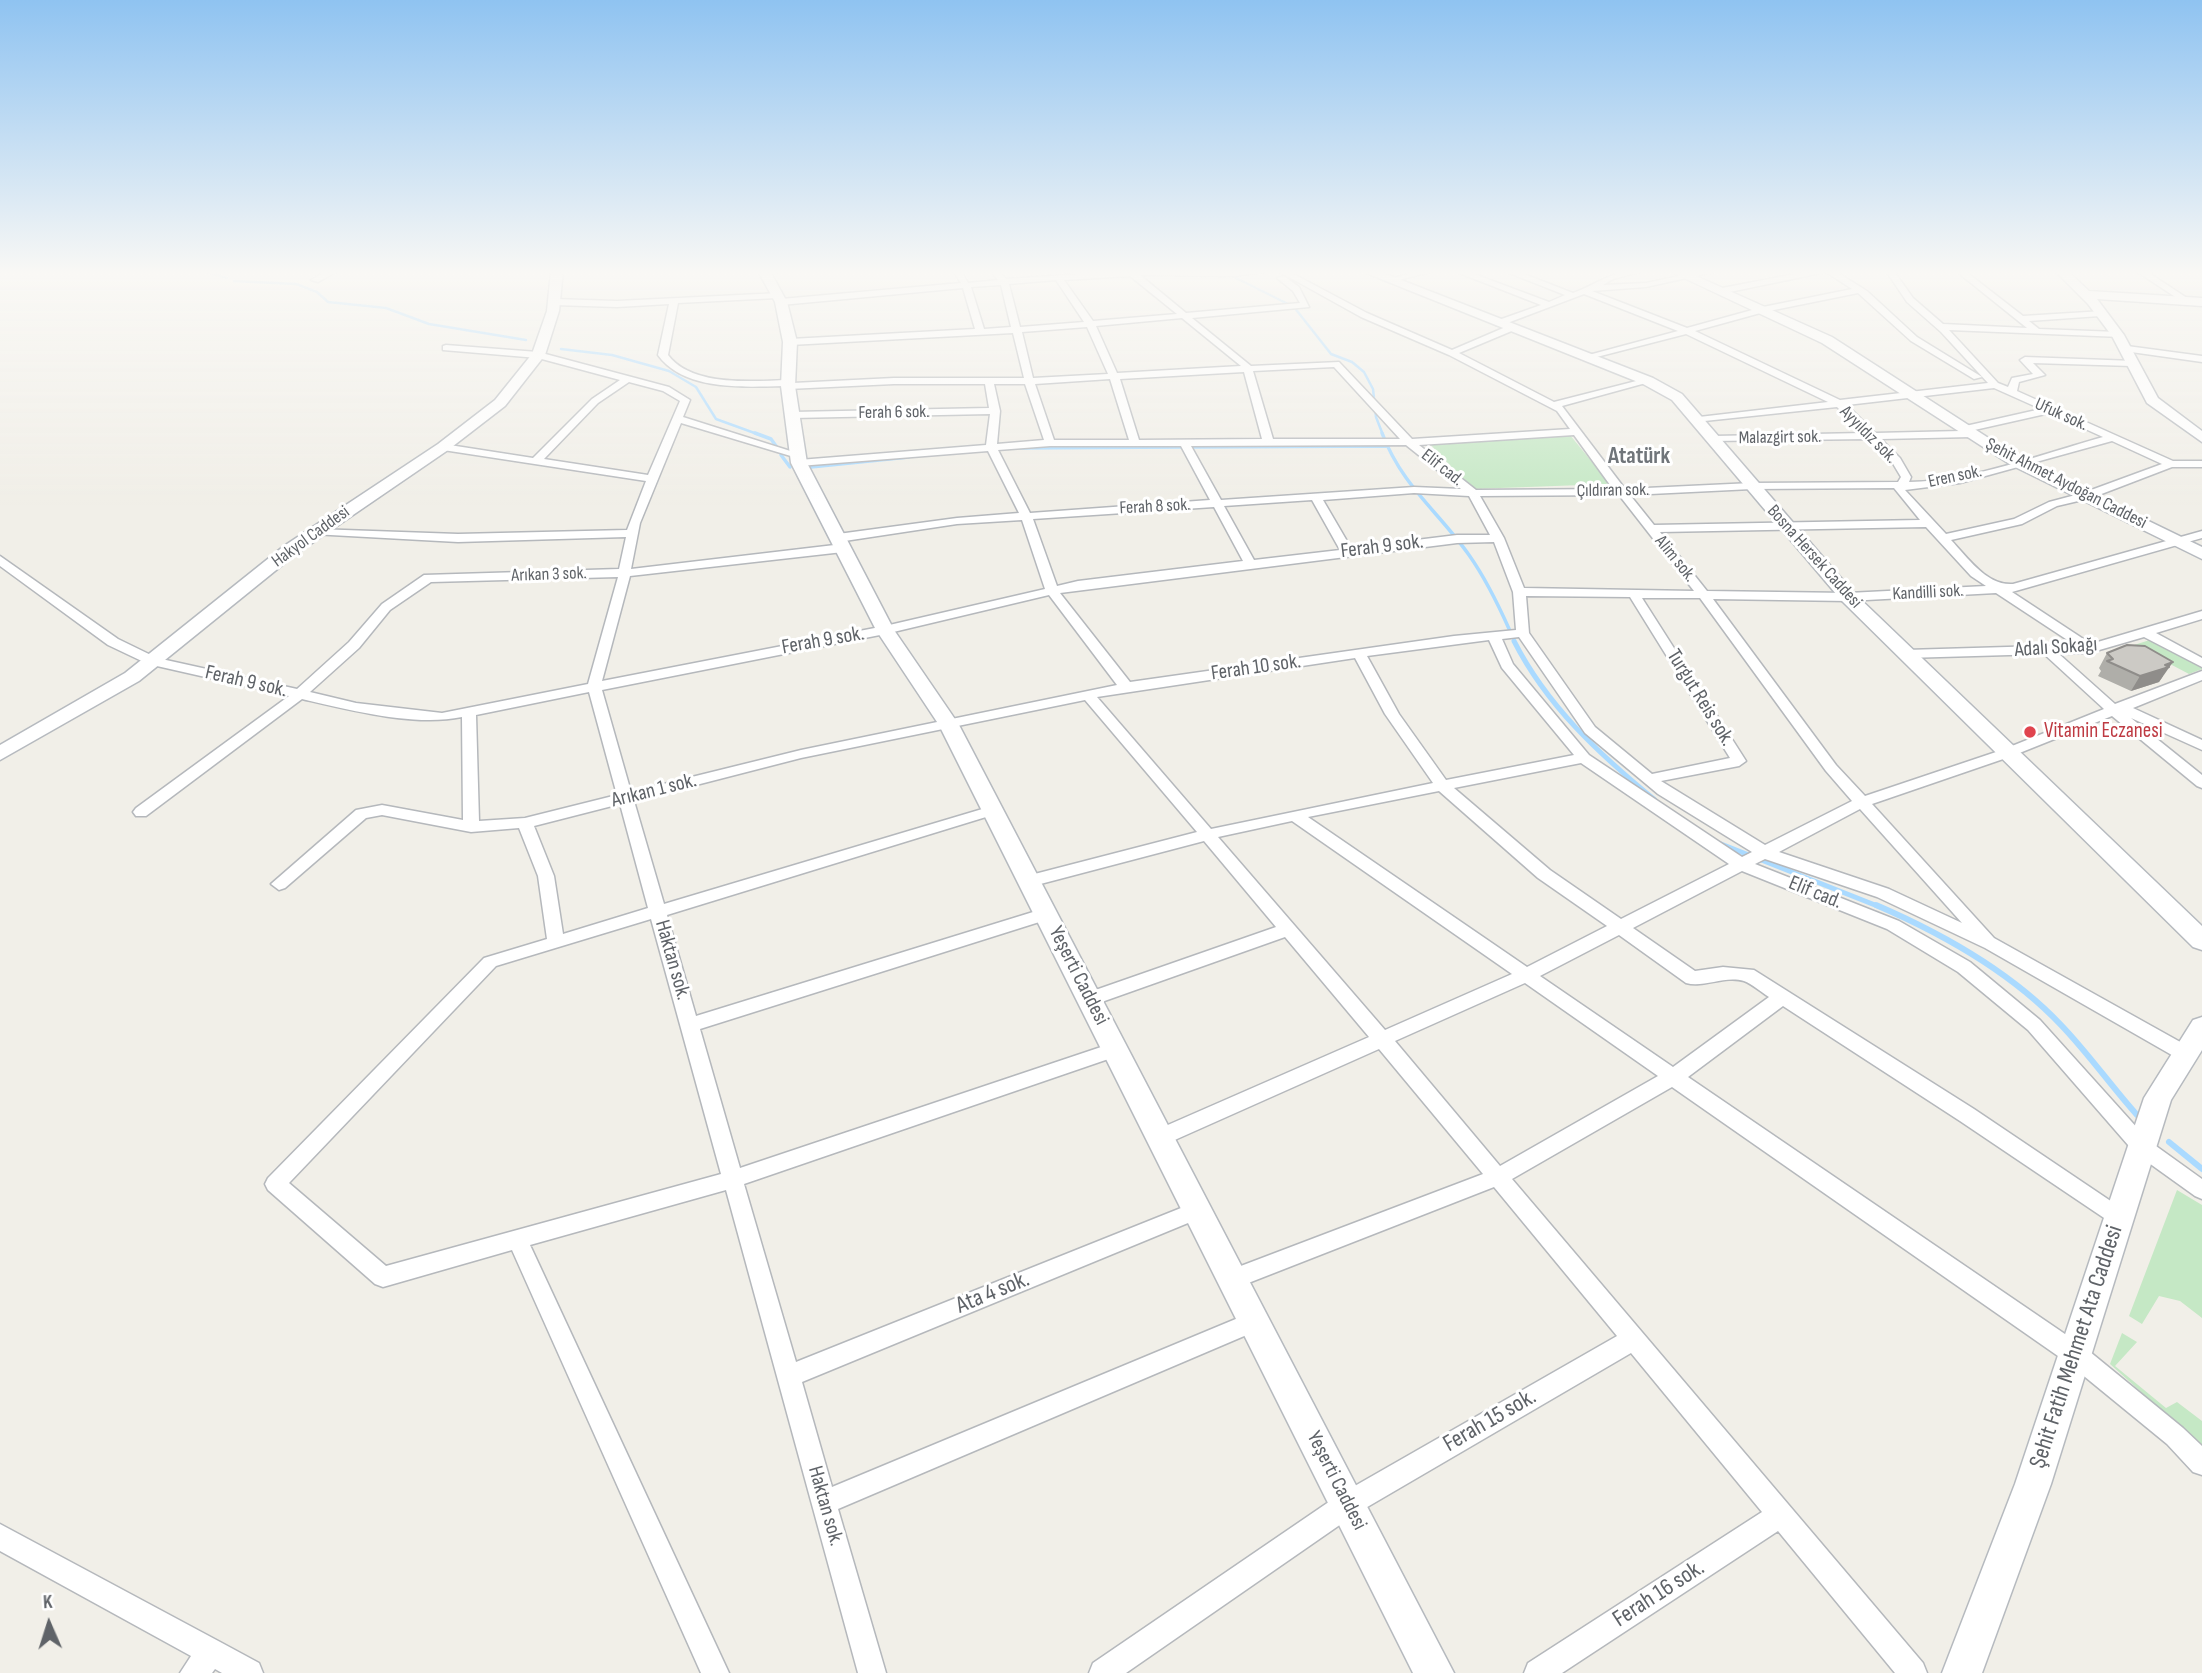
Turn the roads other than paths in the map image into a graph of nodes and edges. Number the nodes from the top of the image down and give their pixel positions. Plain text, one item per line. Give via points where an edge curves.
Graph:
1 (460, 349) edge
2 (540, 349) edge
3 (664, 349) edge
4 (790, 349) edge
5 (1021, 349) edge
6 (1102, 349) edge
7 (1225, 349) edge
8 (1443, 349) edge
9 (1459, 349) edge
10 (1566, 349) edge
11 (1620, 349) edge
12 (1724, 349) edge
13 (1841, 349) edge
14 (1931, 349) edge
15 (1962, 349) edge
16 (2127, 349) joint
17 (1452, 353) junction
18 (538, 355) junction
19 (1588, 358) junction
20 (2202, 359) edge
21 (2132, 363) junction
22 (1247, 367) junction
23 (1114, 376) junction
24 (629, 378) junction
25 (989, 381) junction
26 (1029, 381) junction
27 (1648, 382) junction
28 (1993, 382) junction
29 (788, 384) junction
30 (2011, 392) junction
31 (1916, 396) junction
32 (1840, 404) junction
33 (1552, 405) junction
34 (2052, 410) junction
35 (995, 411) junction
36 (792, 415) junction
37 (678, 419) junction
38 (1699, 420) junction
39 (1576, 432) junction
40 (1969, 432) junction
41 (1872, 436) junction
42 (2112, 438) junction
43 (2202, 438) edge
44 (1714, 439) junction
45 (1409, 442) junction
46 (1050, 443) junction
47 (1135, 443) junction
48 (1185, 444) junction
49 (1269, 444) junction
50 (443, 447) junction
51 (991, 447) junction
52 (798, 459) junction
53 (536, 461) junction
54 (2016, 462) junction
55 (2171, 464) junction
56 (2202, 464) edge
57 (653, 479) junction
58 (1902, 484) junction
59 (1752, 486) junction
60 (1622, 492) junction
61 (1474, 493) junction
62 (2087, 496) junction
63 (1316, 497) junction
64 (1220, 504) junction
65 (1026, 515) junction
66 (1930, 523) junction
67 (1786, 525) junction
68 (1651, 529) junction
69 (316, 531) junction
70 (632, 533) junction
71 (2202, 534) edge
72 (1498, 538) junction
73 (1945, 538) junction
74 (2178, 542) junction
75 (841, 543) junction
76 (1347, 551) junction
77 (2202, 554) edge
78 (0, 560) edge
79 (1250, 562) junction
80 (624, 573) junction
81 (1997, 589) junction
82 (1052, 591) junction
83 (1519, 592) junction
84 (1633, 593) junction
85 (1703, 594) junction
86 (1848, 597) junction
87 (2202, 615) edge
88 (885, 630) junction
89 (2147, 633) junction
90 (1523, 634) junction
91 (1494, 636) junction
92 (2089, 649) junction
93 (2048, 651) junction
94 (1359, 653) junction
95 (1906, 654) junction
96 (153, 661) junction
97 (2202, 663) edge
98 (2202, 675) edge
99 (594, 686) junction
100 (1126, 687) junction
101 (300, 694) junction
102 (1088, 695) junction
103 (2117, 709) junction
104 (469, 711) junction
105 (950, 724) junction
106 (2202, 746) edge
107 (2007, 753) junction
108 (0, 754) edge
109 (1584, 758) junction
110 (2199, 777) edge
111 (1649, 779) junction
112 (1443, 786) junction
113 (626, 799) junction
114 (1862, 802) junction
115 (993, 810) junction
116 (141, 812) dead end
117 (1294, 815) junction
118 (525, 823) junction
119 (471, 827) junction
120 (1207, 834) junction
121 (1766, 853) junction
122 (1742, 865) junction
123 (1029, 881) junction
124 (279, 884) dead end
125 (657, 910) junction
126 (1046, 914) junction
127 (1621, 927) junction
128 (1288, 929) junction
129 (556, 941) junction
130 (2202, 941) edge
131 (1991, 944) junction
132 (1525, 976) junction
133 (1782, 997) junction
134 (1090, 999) junction
135 (690, 1025) junction
136 (1382, 1039) junction
137 (2193, 1040) edge
138 (1116, 1049) junction
139 (1672, 1077) junction
140 (1161, 1138) junction
141 (2143, 1147) junction
142 (1498, 1177) junction
143 (733, 1179) junction
144 (2202, 1190) edge
145 (1198, 1210) junction
146 (2120, 1218) junction
147 (517, 1239) junction
148 (1233, 1279) junction
149 (1255, 1321) junction
150 (1633, 1339) junction
151 (2076, 1355) junction
152 (788, 1376) junction
153 (2202, 1463) edge
154 (824, 1503) junction
155 (1348, 1504) junction
156 (1780, 1515) junction
157 (0, 1537) edge
158 (213, 1652) junction
159 (194, 1673) edge
160 (249, 1673) edge
161 (715, 1673) edge
162 (872, 1673) edge
163 (1103, 1673) edge
164 (1434, 1673) edge
165 (1538, 1673) edge
166 (1913, 1673) edge
167 (1962, 1673) edge

1 - 18 street
2 - 18 street, Hakyol Caddesi
3 - 29 street via 669,364 717,382
4 - 29 street, Yeşerti Caddesi
5 - 26 street
6 - 23 street
7 - 22 street
8 - 17 street, Alim sok.
9 - 17 street
10 - 19 street, Bosna Hersek Caddesi
11 - 19 street
12 - 32 street, Ayyıldız sok.
13 - 31 street, Şehit Ahmet Aydoğan Caddesi
14 - 28 street
15 - 28 street, Ufuk sok.
16 - 20 street
16 - 21 street
17 - 33 street, Alim sok.
18 - 24 street
18 - 50 street, Hakyol Caddesi via 500,403
19 - 27 street, Bosna Hersek Caddesi
21 - 30 street via 2025,360 2040,375 2015,380
21 - 43 street via 2152,400
22 - 23 street
22 - 45 street, Elif cad. via 1336,364
22 - 49 street
23 - 26 street
23 - 47 street
24 - 37 street via 666,388 685,400
24 - 53 street via 595,401
25 - 26 street
25 - 29 street
25 - 35 street
26 - 46 street
27 - 33 street
27 - 38 street, Bosna Hersek Caddesi via 1677,397
28 - 30 street, Ufuk sok.
28 - 31 street
29 - 36 street, Yeşerti Caddesi
30 - 34 street, Ufuk sok.
31 - 32 street
31 - 40 street, Şehit Ahmet Aydoğan Caddesi
32 - 38 street
32 - 41 street, Ayyıldız sok.
33 - 39 street, Alim sok. via 1561,409
34 - 40 street, Malazgirt sok.
34 - 42 street, Ufuk sok.
35 - 36 street, Ferah 6 sok.
35 - 51 street
36 - 52 street, Yeşerti Caddesi
37 - 52 street
37 - 57 street
38 - 44 street, Bosna Hersek Caddesi
39 - 45 street
39 - 60 street, Alim sok.
40 - 41 street, Malazgirt sok.
40 - 54 street, Şehit Ahmet Aydoğan Caddesi
41 - 44 street, Malazgirt sok.
41 - 58 street, Ayyıldız sok. via 1896,460 1906,477
42 - 54 street, Eren sok.
42 - 55 street, Ufuk sok.
44 - 59 street, Bosna Hersek Caddesi
45 - 49 street
45 - 61 street, Elif cad.
46 - 47 street
46 - 51 street
47 - 48 street
48 - 49 street
48 - 64 street
50 - 53 street
50 - 69 street, Hakyol Caddesi
51 - 52 street
51 - 65 street
52 - 75 street, Yeşerti Caddesi
53 - 57 street
54 - 58 street, Eren sok. via 1960,480
54 - 62 street, Şehit Ahmet Aydoğan Caddesi
55 - 56 street, Ufuk sok.
55 - 62 street
57 - 70 street
58 - 59 street, Eren sok.
58 - 66 street, Ayyıldız sok. via 1899,490
59 - 60 street, Çıldıran sok.
59 - 67 street, Bosna Hersek Caddesi
60 - 61 street, Çıldıran sok.
60 - 68 street, Alim sok.
61 - 63 street, Ferah 8 sok. via 1414,490
61 - 72 street, Elif cad.
62 - 73 street via 2053,503 2018,522
62 - 74 street, Şehit Ahmet Aydoğan Caddesi
63 - 64 street, Ferah 8 sok.
63 - 76 street
64 - 65 street, Ferah 8 sok.
64 - 79 street
65 - 75 street, Ferah 8 sok. via 957,521
65 - 82 street
66 - 67 street
66 - 73 street, Ayyıldız sok.
67 - 68 street
67 - 86 street, Bosna Hersek Caddesi
68 - 85 street, Alim sok.
69 - 70 street via 458,538
69 - 96 street, Hakyol Caddesi
70 - 80 street
71 - 74 street, Kandilli sok.
72 - 76 street, Ferah 9 sok.
72 - 83 street, Elif cad.
73 - 81 street, Ayyıldız sok. via 1975,573
74 - 77 street, Şehit Ahmet Aydoğan Caddesi
74 - 81 street, Kandilli sok.
75 - 80 street, Arıkan 3 sok.
75 - 88 street, Yeşerti Caddesi
76 - 79 street, Ferah 9 sok.
78 - 96 street, Ferah 9 sok. via 113,642
79 - 82 street, Ferah 9 sok.
80 - 99 street
80 - 101 street, Arıkan 3 sok. via 428,578 386,607 354,645
81 - 86 street, Kandilli sok.
81 - 92 street, Ayyıldız sok.
82 - 88 street, Ferah 9 sok.
82 - 100 street
83 - 84 street, Kandilli sok.
83 - 90 street
84 - 85 street, Kandilli sok.
84 - 111 street, Turgut Reis sok. via 1739,761
85 - 86 street, Kandilli sok.
85 - 114 street, Alim sok. via 1831,768
86 - 95 street, Bosna Hersek Caddesi
87 - 89 street, Adalı Sokağı
88 - 99 street, Ferah 9 sok.
88 - 105 street, Yeşerti Caddesi
89 - 92 street, Adalı Sokağı
89 - 97 street
90 - 91 street, Ferah 10 sok.
90 - 111 street, Elif cad. via 1590,730
91 - 94 street, Ferah 10 sok.
91 - 109 street, Elif cad. via 1507,665
92 - 93 street, Adalı Sokağı
93 - 95 street, Adalı Sokağı
93 - 103 street
94 - 100 street, Ferah 10 sok.
94 - 112 street via 1392,714
95 - 107 street, Bosna Hersek Caddesi
96 - 101 street, Ferah 9 sok.
96 - 108 street, Hakyol Caddesi
98 - 103 street
99 - 104 street, Ferah 9 sok.
99 - 113 street, Haktan sok.
100 - 102 street, Ferah 10 sok.
101 - 104 street, Ferah 9 sok. via 356,707 442,717
101 - 116 street, Arıkan 3 sok.
102 - 105 street, Ferah 10 sok.
102 - 120 street
103 - 106 street
103 - 107 street
103 - 110 street
104 - 119 street
105 - 113 street, Arıkan 1 sok. via 801,754
105 - 115 street, Yeşerti Caddesi
107 - 114 street
107 - 130 street, Bosna Hersek Caddesi
109 - 112 street
109 - 122 street, Elif cad.
111 - 121 street, Elif cad.
112 - 117 street
112 - 127 street via 1544,874
113 - 118 street, Arıkan 1 sok.
113 - 125 street, Haktan sok.
114 - 121 street
114 - 131 street, Alim sok.
115 - 123 street, Yeşerti Caddesi
115 - 125 street
117 - 120 street
117 - 132 street
118 - 119 street, Arıkan 1 sok.
118 - 129 street via 546,876
119 - 124 street, Arıkan 1 sok. via 370,811
120 - 123 street
120 - 128 street
121 - 122 street
121 - 131 street, Elif cad. via 1883,893
122 - 127 street
122 - 141 street, Elif cad. via 1893,925 1964,967 2034,1025
123 - 126 street, Yeşerti Caddesi
125 - 129 street
125 - 135 street, Haktan sok.
126 - 134 street, Yeşerti Caddesi
126 - 135 street
127 - 132 street
127 - 133 street via 1692,978 1748,975
128 - 134 street
128 - 136 street
129 - 147 street via 490,962 275,1184 383,1277
131 - 137 street, Elif cad.
132 - 136 street
132 - 139 street
133 - 139 street
133 - 146 street
134 - 138 street, Yeşerti Caddesi
135 - 143 street, Haktan sok.
136 - 140 street
136 - 142 street
137 - 141 street, Şehit Fatih Mehmet Ata Caddesi via 2158,1098
138 - 140 street, Yeşerti Caddesi
138 - 143 street
139 - 142 street
139 - 151 street
140 - 145 street, Yeşerti Caddesi
141 - 144 street, Elif cad.
141 - 146 street, Şehit Fatih Mehmet Ata Caddesi
142 - 148 street
142 - 150 street
143 - 147 street
143 - 152 street, Haktan sok.
145 - 148 street, Yeşerti Caddesi
145 - 152 street, Ata 4 sok.
146 - 151 street, Şehit Fatih Mehmet Ata Caddesi
147 - 161 street
148 - 149 street, Yeşerti Caddesi
149 - 154 street
149 - 155 street, Yeşerti Caddesi
150 - 155 street, Ferah 15 sok.
150 - 156 street
151 - 153 street
151 - 167 street, Şehit Fatih Mehmet Ata Caddesi
152 - 154 street, Haktan sok.
154 - 162 street, Haktan sok.
155 - 163 street, Ferah 15 sok.
155 - 164 street, Yeşerti Caddesi
156 - 165 street, Ferah 16 sok.
156 - 166 street
157 - 158 street
158 - 159 street
158 - 160 street

